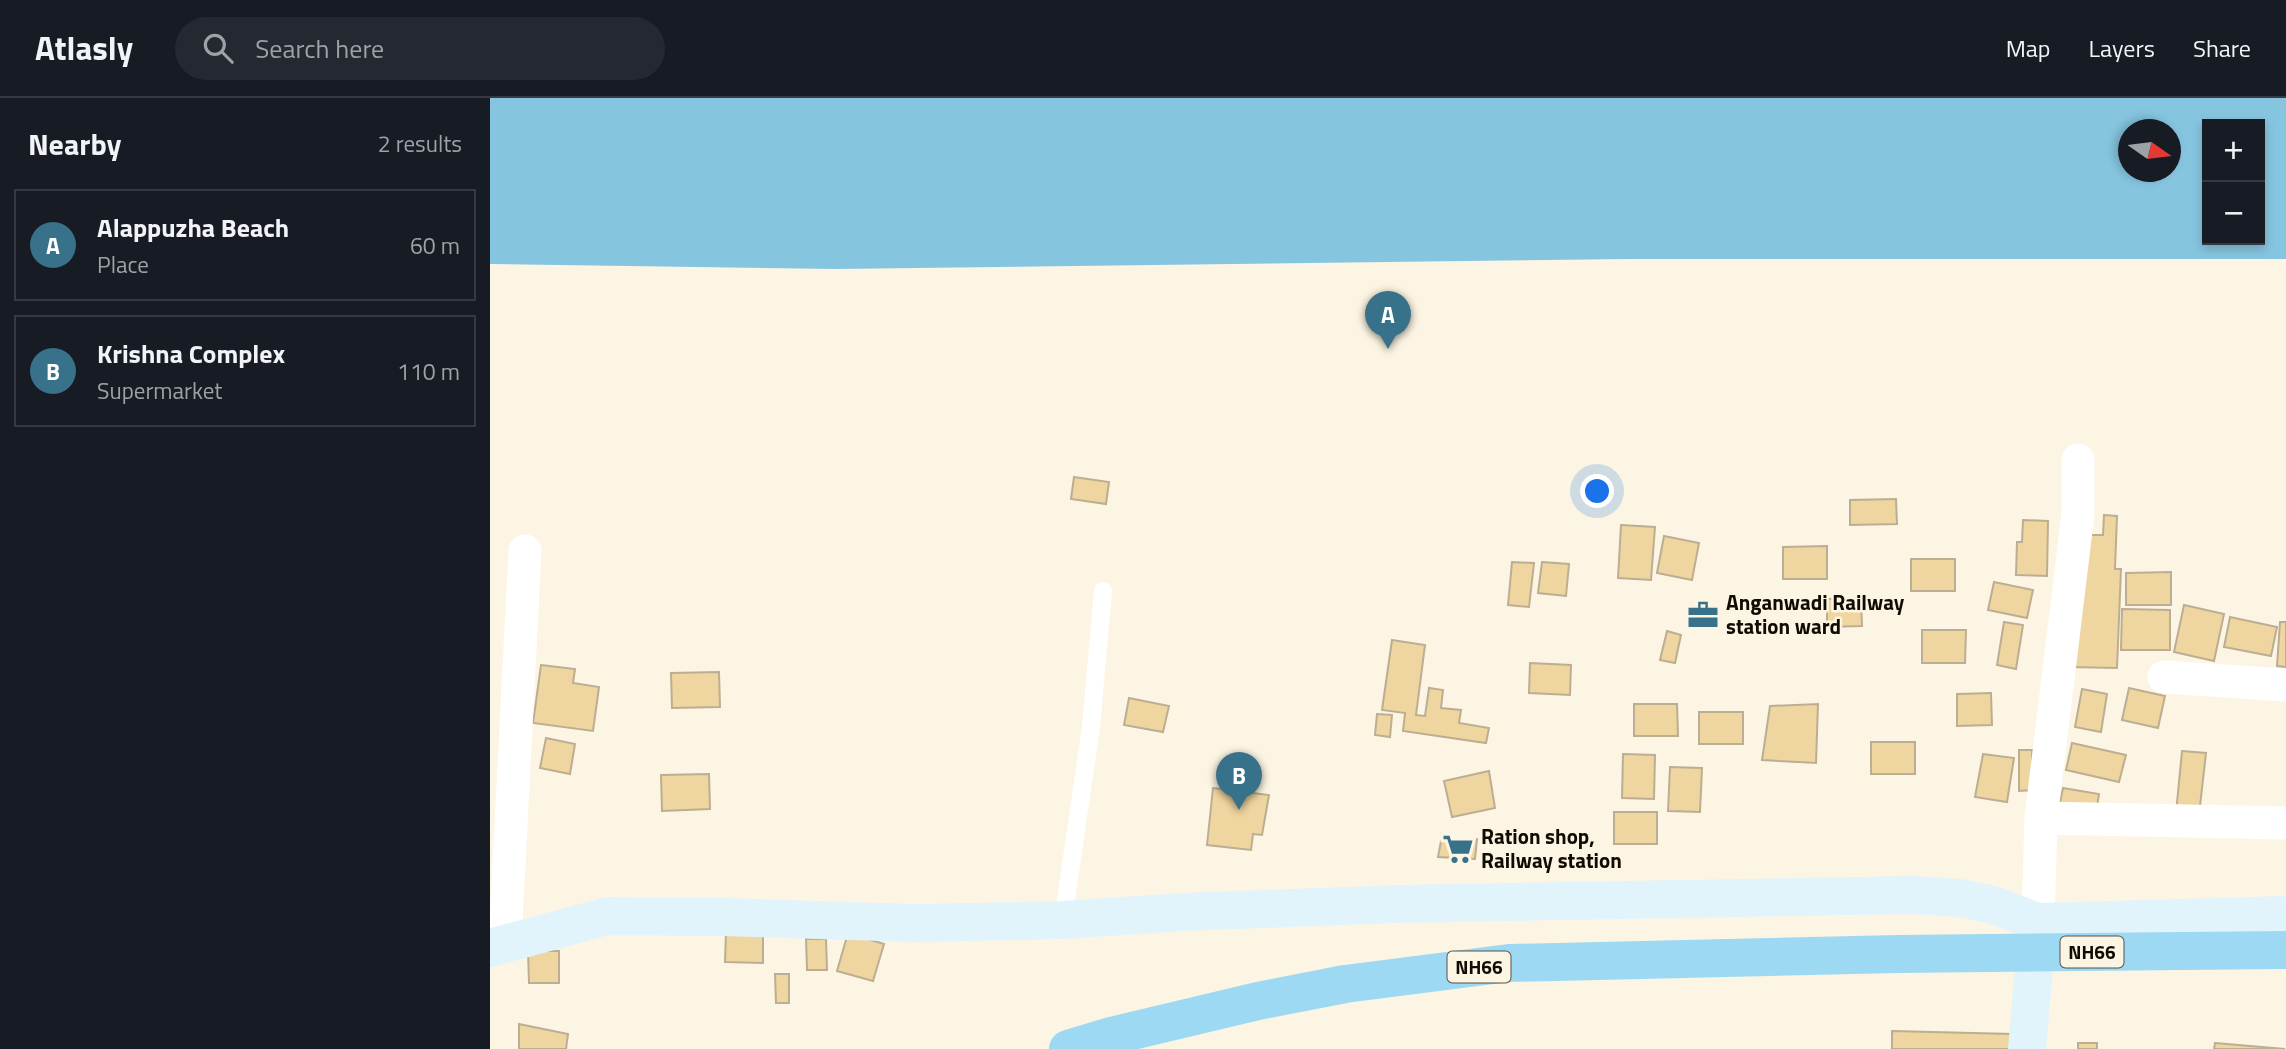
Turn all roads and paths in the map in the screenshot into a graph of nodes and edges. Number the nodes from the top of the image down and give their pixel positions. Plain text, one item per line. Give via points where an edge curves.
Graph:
1 (2078, 460) dead end
2 (525, 551) dead end
3 (1103, 591) dead end
4 (2164, 677) dead end
5 (2286, 685) edge
6 (2041, 818) junction
7 (2286, 823) edge
8 (2286, 915) edge
9 (1063, 920) junction
10 (2038, 922) junction
11 (497, 945) edge
12 (2286, 950) edge
13 (1068, 1049) edge
14 (2027, 1049) edge

1 - 6 street via 2078,514
2 - 11 street
3 - 9 lane via 1091,727
4 - 5 street
6 - 7 street
6 - 10 street
8 - 10 main road
9 - 10 main road via 1396,904 1913,895 1961,898
9 - 11 main road via 915,923 607,916
10 - 14 main road
12 - 13 highway, NH66 via 1509,963 1345,984

